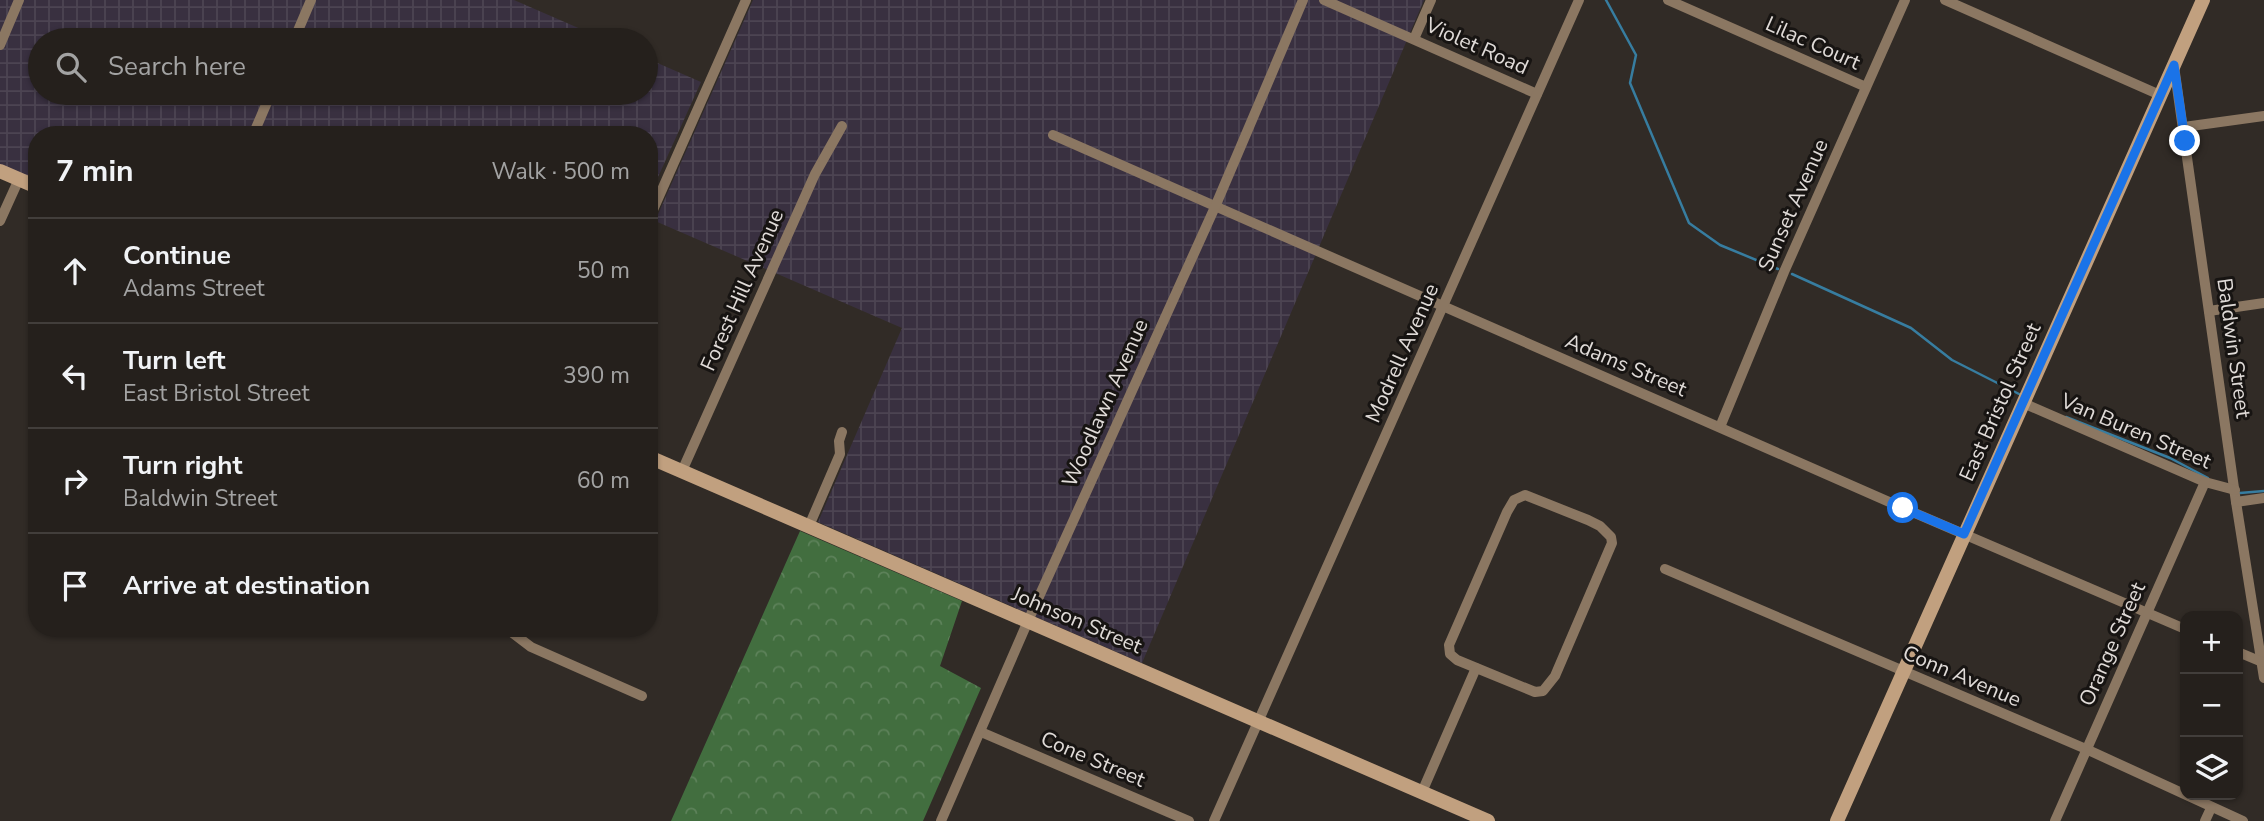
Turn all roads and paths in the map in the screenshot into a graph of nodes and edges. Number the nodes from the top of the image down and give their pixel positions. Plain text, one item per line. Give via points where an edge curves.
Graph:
1 (19, 0) edge
2 (311, 0) edge
3 (746, 0) edge
4 (1303, 0) edge
5 (1324, 0) edge
6 (1431, 0) edge
7 (1579, 0) edge
8 (1668, 0) edge
9 (1905, 0) edge
10 (1945, 0) edge
11 (2203, 0) edge
12 (299, 28) edge
13 (1414, 39) junction
14 (0, 45) edge
15 (2174, 65) junction
16 (1866, 87) junction
17 (1537, 94) junction
18 (2160, 95) junction
19 (266, 105) edge
20 (2264, 116) edge
21 (257, 126) edge
22 (842, 126) dead end
23 (2184, 127) junction
24 (1053, 135) dead end
25 (0, 171) edge
26 (19, 179) junction
27 (28, 183) edge
28 (658, 199) edge
29 (1215, 207) junction
30 (0, 221) edge
31 (2264, 303) edge
32 (1443, 307) junction
33 (2209, 311) junction
34 (2022, 403) junction
35 (1720, 427) junction
36 (842, 432) dead end
37 (658, 461) edge
38 (682, 471) junction
39 (2205, 482) junction
40 (2235, 490) junction
41 (2264, 498) edge
42 (2236, 502) junction
43 (809, 526) junction
44 (1964, 534) junction
45 (1665, 569) dead end
46 (2147, 612) junction
47 (1028, 621) junction
48 (2180, 627) edge
49 (518, 637) edge
50 (2243, 654) edge
51 (2262, 662) junction
52 (1476, 668) junction
53 (1903, 671) junction
54 (2264, 677) edge
55 (642, 696) dead end
56 (1259, 722) junction
57 (981, 732) junction
58 (2086, 749) junction
59 (1422, 792) junction
60 (2211, 808) junction
61 (1842, 819) edge
62 (941, 821) edge
63 (1189, 821) edge
64 (1214, 821) edge
65 (1488, 821) edge
66 (2055, 821) edge
67 (2205, 821) edge
68 (2243, 821) edge

1 - 14 street
2 - 12 street
3 - 28 street
4 - 29 street, Woodlawn Avenue
5 - 13 street, Violet Road
6 - 13 street
7 - 17 street, Modrell Avenue
8 - 16 street, Lilac Court
9 - 16 street, Sunset Avenue
10 - 18 street
11 - 15 street, East Bristol Street
13 - 17 street, Violet Road
15 - 18 street, East Bristol Street
15 - 23 street, Baldwin Street
16 - 35 street, Sunset Avenue
17 - 32 street, Modrell Avenue
18 - 34 street, East Bristol Street
19 - 21 street
20 - 23 street
22 - 38 street, Forest Hill Avenue via 815,174
23 - 33 street, Baldwin Street
24 - 29 street, Adams Street
25 - 26 street
26 - 27 street
26 - 30 street
29 - 32 street, Adams Street
29 - 47 street, Woodlawn Avenue
31 - 33 street
32 - 35 street, Adams Street
32 - 56 street, Modrell Avenue
33 - 40 street, Baldwin Street
34 - 39 street, Van Buren Street
34 - 44 street, East Bristol Street
35 - 44 street, Adams Street
36 - 43 street via 841,454
37 - 38 street, Johnson Street
38 - 43 street, Johnson Street
39 - 40 street, Van Buren Street
39 - 46 street, Orange Street
40 - 42 street, Baldwin Street
41 - 42 street
42 - 51 street, Baldwin Street
43 - 47 street, Johnson Street
44 - 46 street, Adams Street
44 - 53 street, East Bristol Street
45 - 53 street, Conn Avenue
46 - 48 street, Adams Street
46 - 58 street, Orange Street
47 - 56 street, Johnson Street
47 - 57 street, Woodlawn Avenue
49 - 55 street
50 - 51 street
51 - 54 street, Baldwin Street
52 - 52 street via 1457,660 1449,645 1514,500 1534,497 1600,526 1611,537 1610,550 1549,686 1535,692
52 - 59 street
53 - 58 street, Conn Avenue
53 - 61 street, East Bristol Street
56 - 59 street, Johnson Street
56 - 64 street, Modrell Avenue
57 - 62 street, Woodlawn Avenue
57 - 63 street, Cone Street
58 - 60 street, Conn Avenue
58 - 66 street, Orange Street
59 - 65 street, Johnson Street
60 - 67 street
60 - 68 street, Conn Avenue

